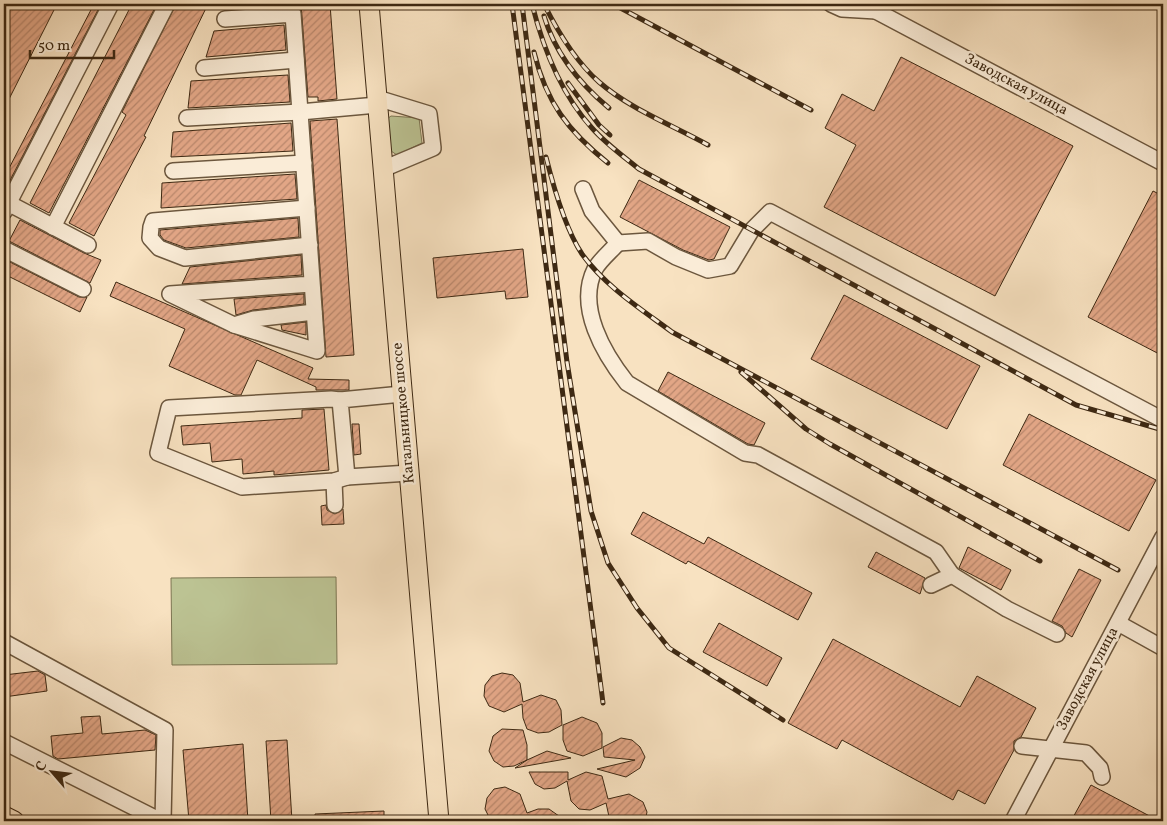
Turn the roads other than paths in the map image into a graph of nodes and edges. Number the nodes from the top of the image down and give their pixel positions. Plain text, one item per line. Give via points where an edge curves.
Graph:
1 (111, 4) edge
2 (167, 4) edge
3 (369, 4) edge
4 (831, 4) edge
5 (878, 7) edge
6 (225, 19) dead end
7 (296, 60) junction
8 (204, 68) dead end
9 (377, 102) junction
10 (300, 112) junction
11 (187, 118) dead end
12 (304, 163) junction
13 (1163, 163) edge
14 (383, 169) junction
15 (173, 171) dead end
16 (583, 189) dead end
17 (6, 208) edge
18 (307, 208) junction
19 (53, 228) junction
20 (618, 243) junction
21 (88, 245) dead end
22 (310, 245) junction
23 (4, 249) edge
24 (312, 284) junction
25 (82, 289) dead end
26 (314, 312) junction
27 (234, 325) junction
28 (402, 394) junction
29 (340, 400) junction
30 (1163, 420) edge
31 (409, 473) junction
32 (340, 479) junction
33 (335, 505) dead end
34 (1163, 538) edge
35 (952, 576) junction
36 (931, 585) dead end
37 (1118, 623) junction
38 (1057, 634) dead end
39 (4, 642) edge
40 (1163, 648) edge
41 (4, 742) edge
42 (1022, 746) dead end
43 (1051, 750) junction
44 (1102, 777) dead end
45 (4, 816) edge
46 (14, 821) edge
47 (162, 821) edge
48 (439, 821) edge
49 (1013, 821) edge

1 - 17 street
2 - 19 street
3 - 9 main road, Кагальницкое шоссе
4 - 5 street via 842,10
5 - 13 street, Заводская улица
6 - 7 street via 293,14
7 - 8 street
7 - 10 street
9 - 10 street
9 - 14 main road, Кагальницкое шоссе
9 - 14 street via 429,114 433,148
10 - 11 street
10 - 12 street
12 - 15 street
12 - 18 street
14 - 28 main road, Кагальницкое шоссе
16 - 20 street via 592,211
17 - 19 street
18 - 22 street
18 - 22 street via 153,221 150,238 159,248 185,258
19 - 21 street
20 - 30 street via 648,241 708,270 730,266 751,231 770,212
20 - 35 street via 596,269 590,299 593,324 616,370 627,383 745,453 758,455 936,552
22 - 24 street
23 - 25 street
24 - 26 street
24 - 27 street via 170,294
26 - 27 street via 254,319
26 - 27 street via 317,352
28 - 29 street
28 - 31 main road, Кагальницкое шоссе
29 - 32 street
29 - 32 street via 169,408 158,453 242,486
31 - 32 street
31 - 48 main road, Кагальницкое шоссе
32 - 33 street
34 - 37 street, Заводская улица
35 - 36 street
35 - 38 street
37 - 40 street
37 - 43 street, Заводская улица
39 - 47 street via 165,730
41 - 47 street
42 - 43 street
43 - 44 street via 1086,753 1100,768
43 - 49 street, Заводская улица
45 - 46 main road

